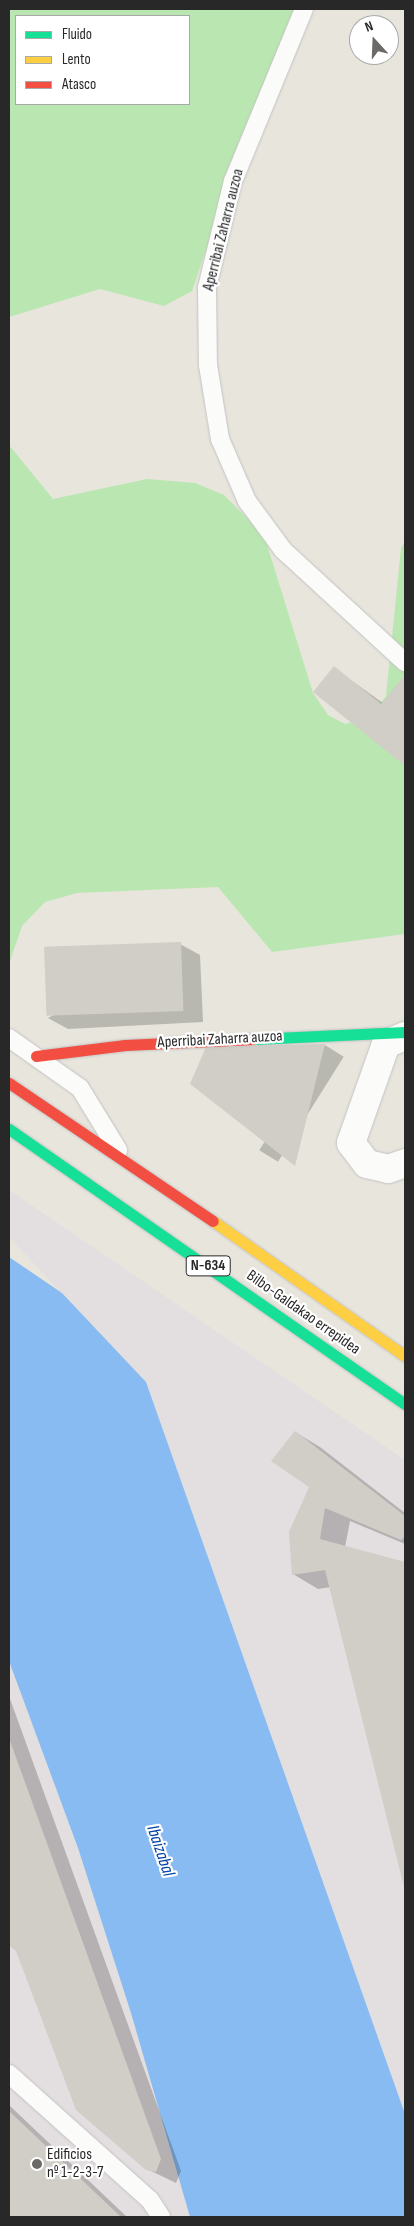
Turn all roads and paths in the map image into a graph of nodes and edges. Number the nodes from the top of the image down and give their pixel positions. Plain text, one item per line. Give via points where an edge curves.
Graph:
1 (304, 9) edge
2 (405, 662) edge
3 (405, 1034) edge
4 (9, 1038) edge
5 (36, 1056) junction
6 (9, 1083) edge
7 (9, 1130) edge
8 (124, 1159) junction
9 (405, 1163) edge
10 (405, 1356) edge
11 (405, 1404) edge
12 (9, 2074) edge
13 (161, 2217) edge

1 - 2 lane, Aperribai Zaharra auzoa via 233,182 207,288 208,366 220,439 247,501 283,550
3 - 5 main road, Aperribai Zaharra auzoa via 125,1045
3 - 9 street, Aperribai Zaharra auzoa via 386,1044 351,1143 367,1164 388,1169
4 - 5 lane
5 - 8 lane via 80,1088
6 - 8 main road, Bilbo-Galdakao errepidea / N-634
7 - 11 main road, Bilbo-Galdakao errepidea / N-634
8 - 10 main road, Bilbo-Galdakao errepidea / N-634
12 - 13 lane via 150,2200

